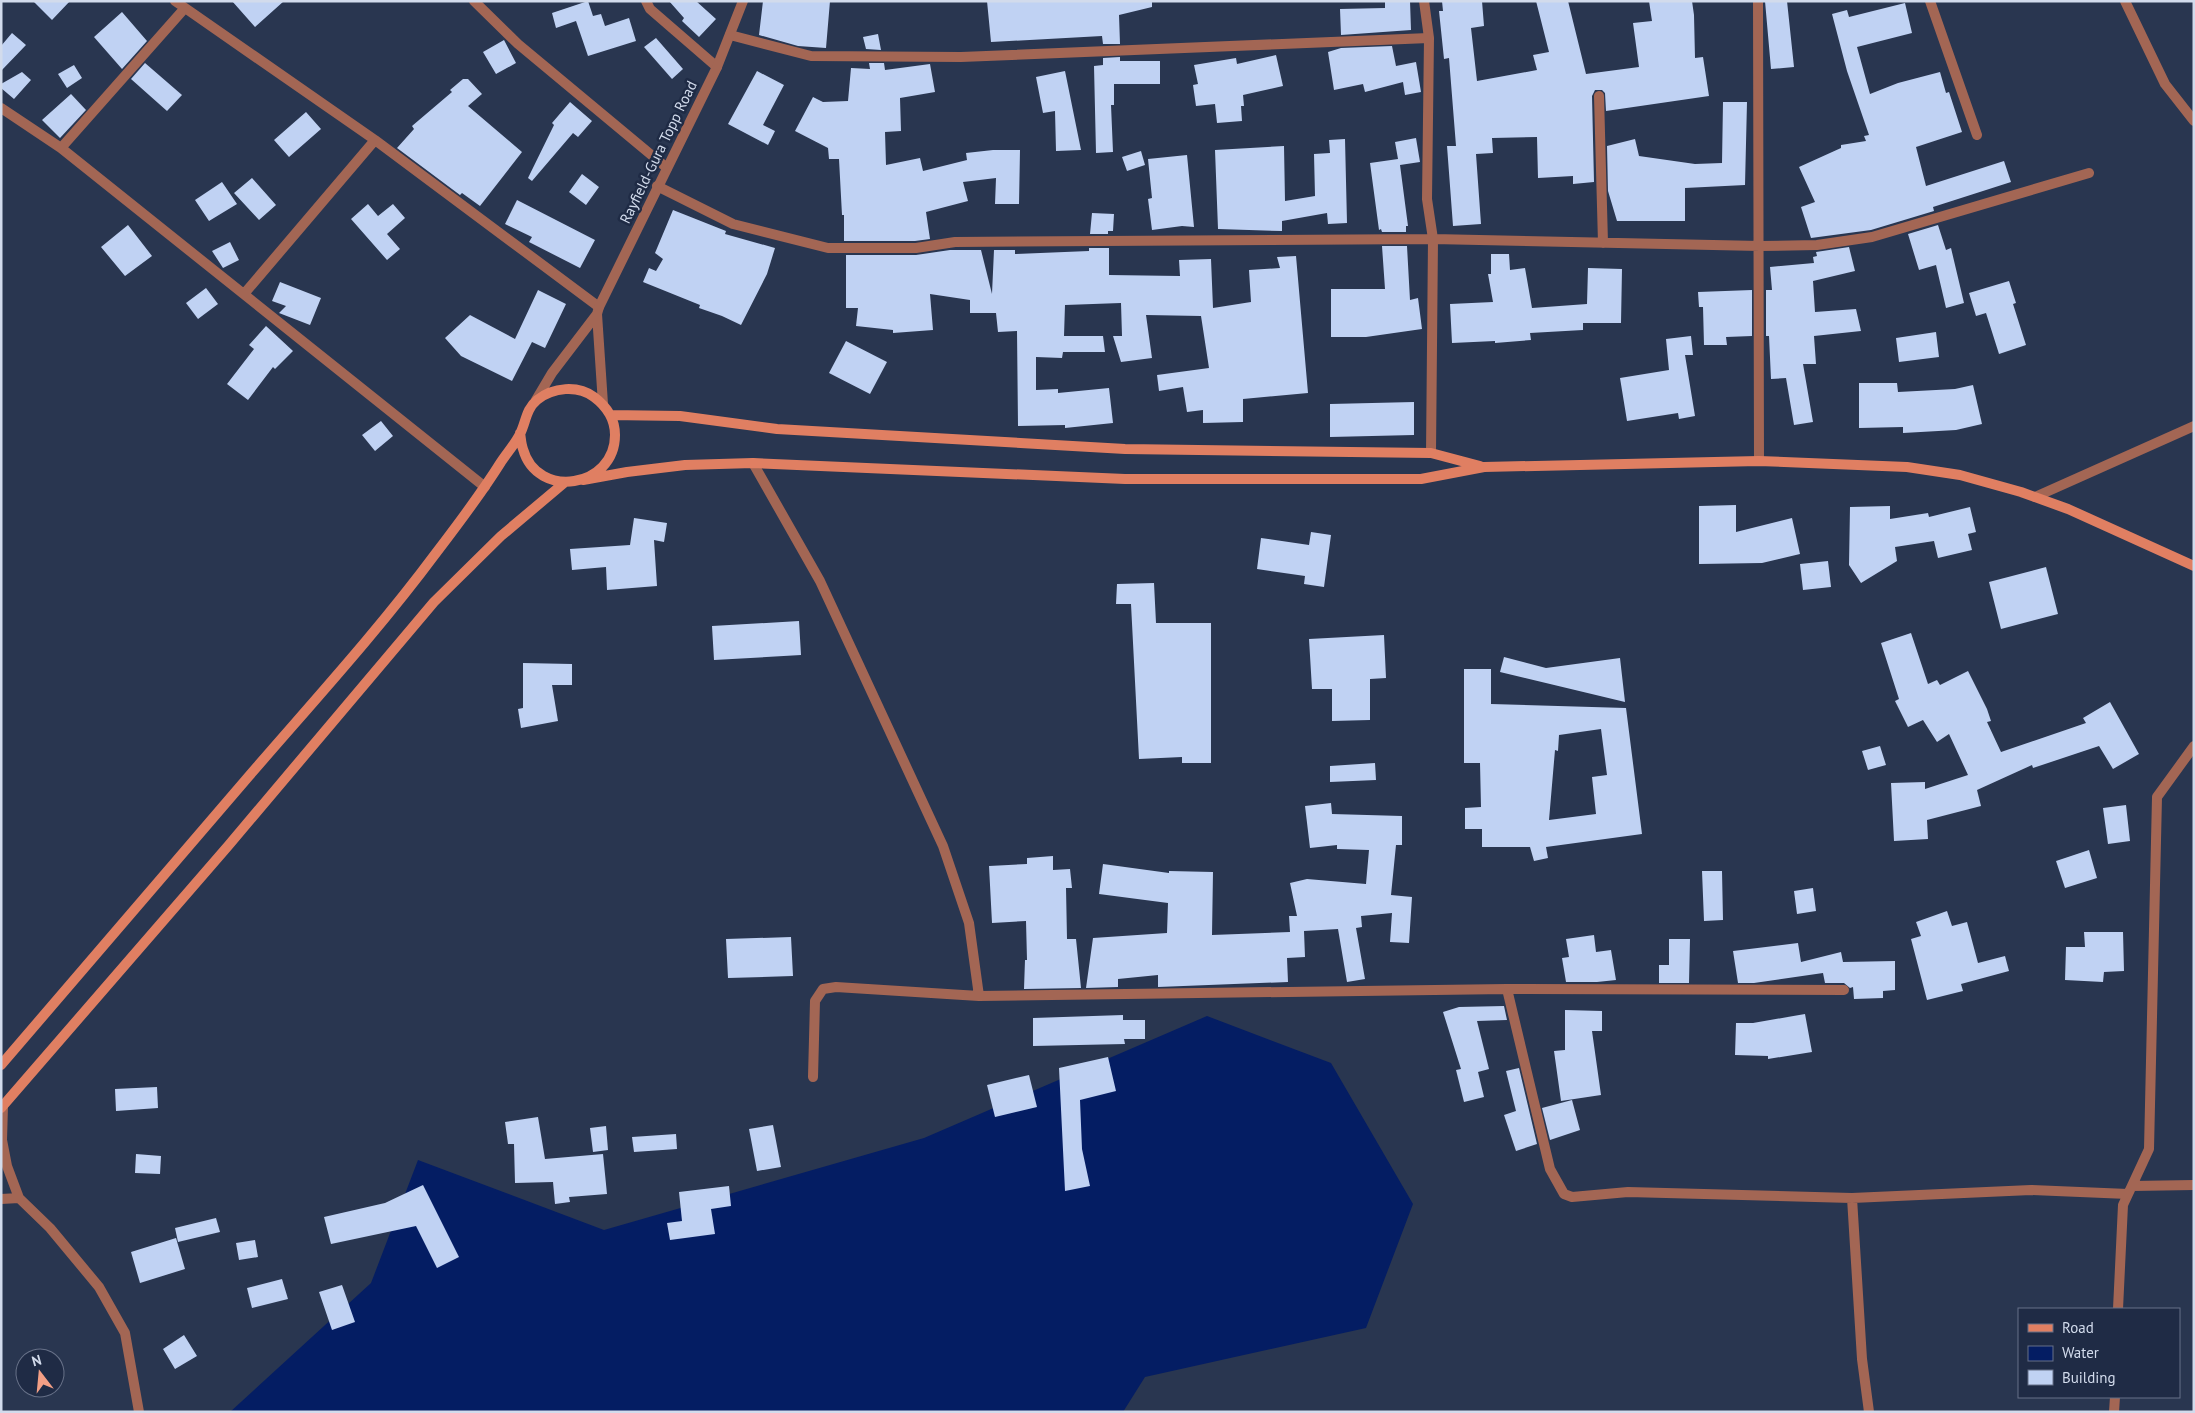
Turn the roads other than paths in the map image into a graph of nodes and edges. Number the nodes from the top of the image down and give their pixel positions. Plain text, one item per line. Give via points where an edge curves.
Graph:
1 (175, 1) edge
2 (474, 1) edge
3 (646, 1) edge
4 (743, 1) edge
5 (1424, 1) edge
6 (1758, 1) edge
7 (1930, 1) edge
8 (2125, 1) edge
9 (184, 9) junction
10 (730, 35) junction
11 (1429, 38) junction
12 (717, 67) junction
13 (1599, 96) dead end
14 (1, 108) edge
15 (2194, 121) edge
16 (1977, 135) dead end
17 (375, 140) junction
18 (61, 148) junction
19 (667, 168) junction
20 (2089, 173) dead end
21 (657, 186) junction
22 (1433, 239) junction
23 (1603, 243) junction
24 (1760, 246) junction
25 (244, 294) junction
26 (598, 310) junction
27 (536, 400) junction
28 (603, 404) junction
29 (610, 415) junction
30 (2194, 426) edge
31 (520, 433) junction
32 (1431, 453) junction
33 (1759, 461) junction
34 (752, 463) junction
35 (1484, 467) junction
36 (583, 480) junction
37 (564, 482) junction
38 (485, 487) junction
39 (2035, 497) junction
40 (2194, 566) edge
41 (2194, 746) edge
42 (1506, 989) junction
43 (1844, 990) dead end
44 (979, 996) junction
45 (1, 1065) edge
46 (813, 1077) dead end
47 (2, 1107) edge
48 (2194, 1185) edge
49 (2130, 1190) junction
50 (1, 1198) edge
51 (18, 1198) junction
52 (1852, 1198) junction
53 (2118, 1308) edge
54 (2115, 1398) edge
55 (139, 1412) edge
56 (1868, 1412) edge
57 (2114, 1412) edge

1 - 9 street
2 - 19 street via 518,44
3 - 12 street via 650,9
4 - 10 street, Rayfield-Gura Topp Road
5 - 11 street
6 - 24 street
7 - 16 street
8 - 15 street via 2165,84
9 - 17 street
9 - 18 street
10 - 11 street via 811,56 961,57
10 - 12 street, Rayfield-Gura Topp Road
11 - 22 street via 1427,199
12 - 19 street, Rayfield-Gura Topp Road
13 - 23 street
14 - 18 street
17 - 25 street
17 - 26 street
18 - 25 street
19 - 21 street, Rayfield-Gura Topp Road
20 - 24 street via 1872,237 1817,245
21 - 22 street via 733,224 828,248 916,248 955,242
21 - 26 street, Rayfield-Gura Topp Road
22 - 23 street
22 - 32 street
23 - 24 street
24 - 33 street
25 - 38 street
26 - 27 street, Rayfield-Gura Topp Road
26 - 28 street
27 - 28 main road via 552,391 571,388 589,393
27 - 31 main road via 525,415
28 - 29 main road
29 - 32 main road via 680,416 777,429 1125,449
29 - 36 main road via 615,434 612,454 600,470
30 - 39 street
31 - 37 main road via 523,451 532,466 547,478
31 - 38 main road
32 - 35 main road
33 - 35 main road
33 - 39 main road via 1907,467 1960,475
34 - 35 main road via 1126,479 1421,479
34 - 36 main road via 685,465
34 - 44 street via 820,581 943,846 969,923
36 - 37 main road
37 - 47 main road via 501,536 434,602
38 - 45 main road via 409,589
39 - 40 main road
41 - 49 street via 2157,797 2149,1149
42 - 43 street
42 - 44 street
42 - 52 street via 1550,1169 1564,1194 1572,1197 1628,1192
44 - 46 street via 836,987 823,989 815,1001
47 - 51 street via 2,1140
48 - 49 street
49 - 52 street via 2031,1190
49 - 53 street via 2123,1205
50 - 51 street
51 - 55 street via 50,1228 99,1288 112,1310 124,1333
52 - 56 street
54 - 57 street

